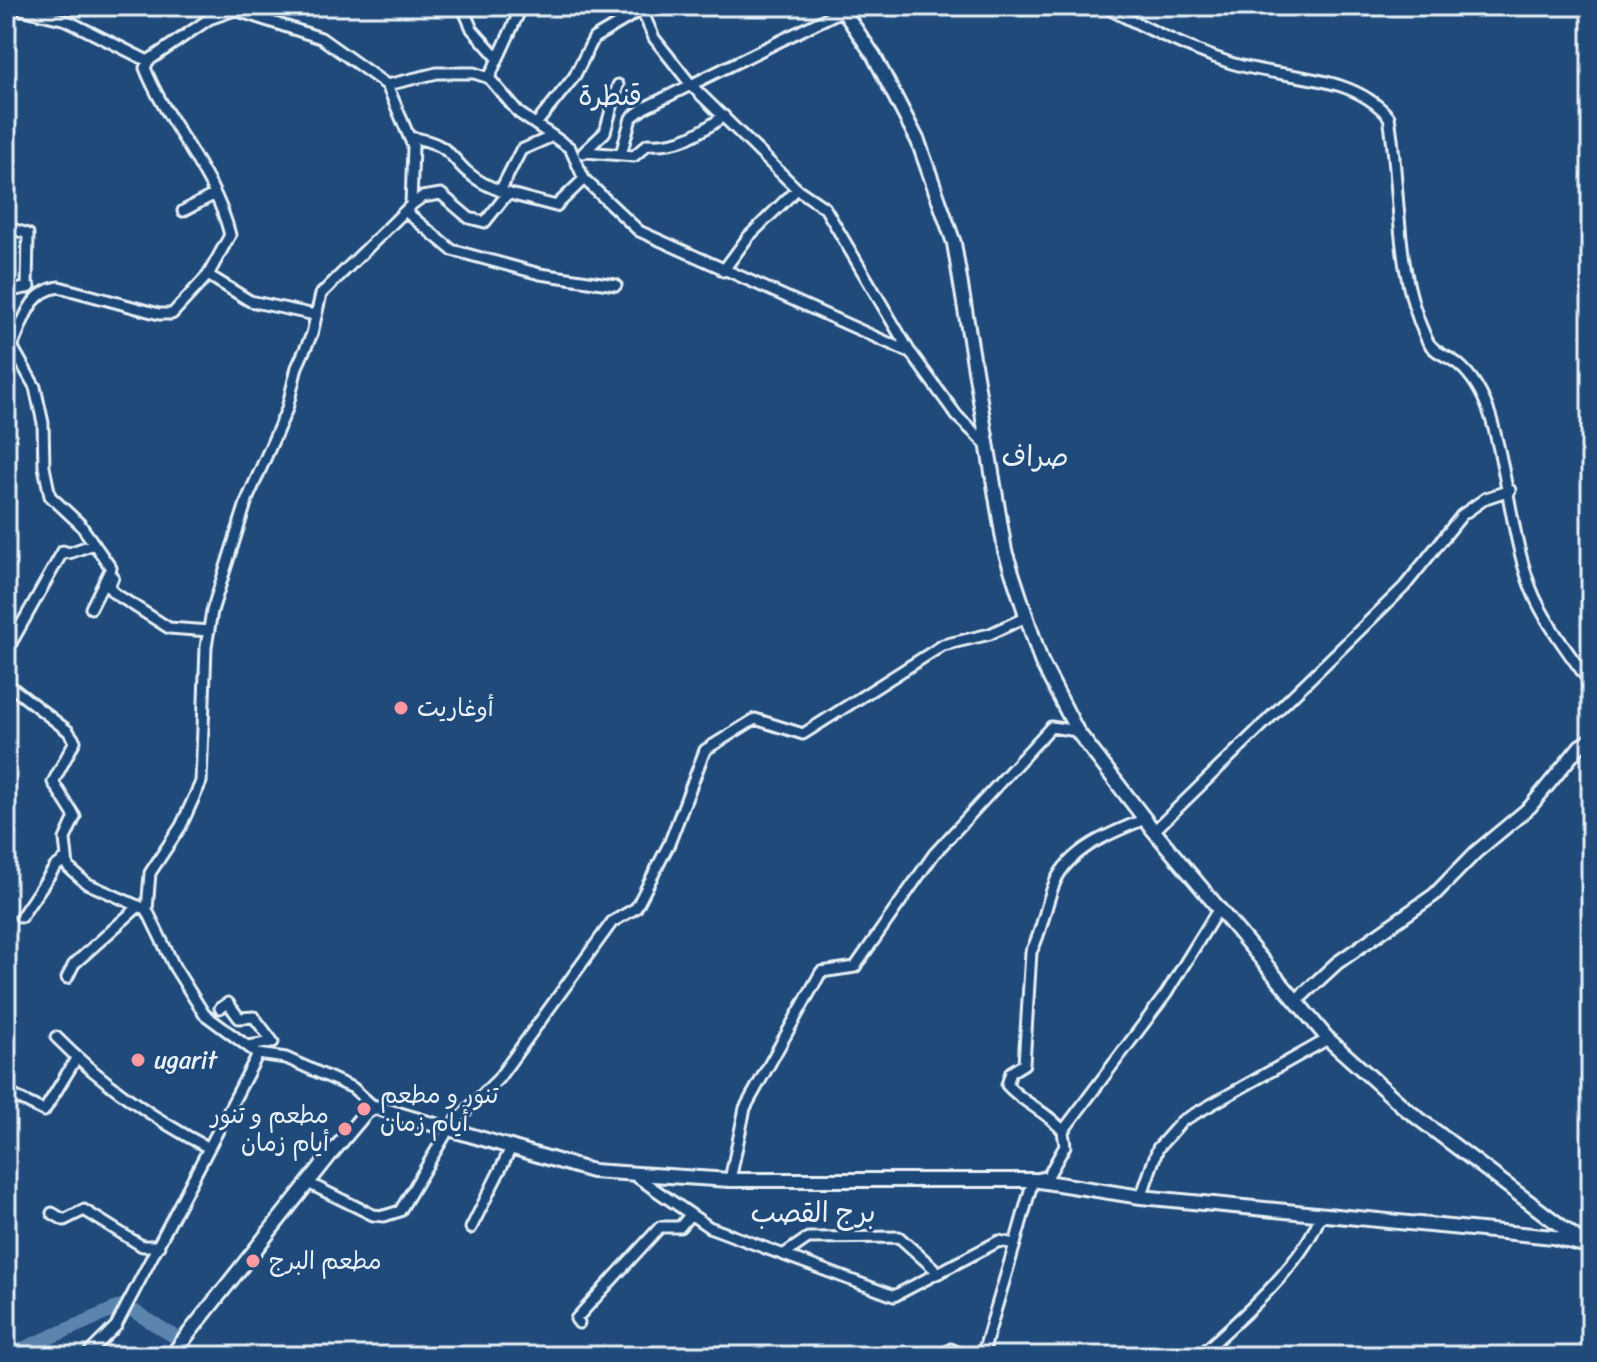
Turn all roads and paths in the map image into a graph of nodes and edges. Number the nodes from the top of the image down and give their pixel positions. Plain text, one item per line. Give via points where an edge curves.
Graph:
1 (8, 6) edge
2 (462, 6) edge
3 (522, 6) edge
4 (1103, 6) edge
5 (27, 8) edge
6 (640, 8) edge
7 (841, 8) edge
8 (496, 56) junction
9 (148, 61) junction
10 (489, 78) junction
11 (387, 85) junction
12 (618, 85) dead end
13 (692, 86) junction
14 (724, 116) junction
15 (536, 124) junction
16 (553, 136) junction
17 (409, 137) junction
18 (581, 154) junction
19 (621, 154) junction
20 (584, 179) junction
21 (797, 189) junction
22 (504, 192) junction
23 (215, 194) junction
24 (408, 208) junction
25 (183, 211) dead end
26 (10, 228) dead end
27 (723, 271) junction
28 (208, 275) junction
29 (616, 285) dead end
30 (27, 288) junction
31 (45, 289) junction
32 (6, 292) edge
33 (315, 315) junction
34 (13, 348) junction
35 (911, 353) junction
36 (6, 358) edge
37 (989, 447) junction
38 (1510, 490) junction
39 (94, 544) junction
40 (111, 568) junction
41 (109, 587) junction
42 (1024, 618) junction
43 (209, 631) junction
44 (6, 652) edge
45 (6, 683) edge
46 (1591, 684) edge
47 (1077, 731) junction
48 (1591, 739) edge
49 (1145, 819) junction
50 (1154, 831) junction
51 (66, 859) junction
52 (143, 908) junction
53 (1219, 908) junction
54 (21, 917) dead end
55 (67, 978) dead end
56 (1297, 1000) junction
57 (220, 1008) dead end
58 (56, 1037) dead end
59 (1328, 1039) junction
60 (248, 1046) junction
61 (258, 1054) junction
62 (77, 1057) junction
63 (6, 1092) edge
64 (374, 1107) junction
65 (450, 1127) junction
66 (1063, 1131) junction
67 (512, 1146) junction
68 (209, 1148) junction
69 (634, 1175) junction
70 (730, 1180) junction
71 (1033, 1180) junction
72 (308, 1183) junction
73 (1141, 1197) junction
74 (52, 1213) dead end
75 (1321, 1214) junction
76 (689, 1216) junction
77 (471, 1228) dead end
78 (1015, 1244) junction
79 (1588, 1245) edge
80 (159, 1246) junction
81 (786, 1253) junction
82 (939, 1273) junction
83 (579, 1323) dead end
84 (86, 1356) edge
85 (171, 1356) edge
86 (940, 1356) edge
87 (966, 1356) edge
88 (982, 1356) edge
89 (1199, 1356) edge

1 - 5 street
2 - 8 street via 472,29
3 - 8 street
4 - 38 street via 1229,63 1330,82 1379,105 1389,117 1398,224 1418,318 1431,347 1457,363 1482,395
5 - 9 street via 66,20
6 - 13 street via 654,38
6 - 15 street via 594,38 574,77
7 - 13 street
7 - 37 main road via 874,56 918,141 954,243
8 - 10 street
9 - 11 street via 209,19 235,10 321,38
9 - 23 street via 145,68 153,88
10 - 11 street via 437,73
10 - 15 street via 510,105
11 - 17 street
12 - 18 street via 605,132
13 - 14 street
13 - 19 street via 631,118
14 - 19 street via 669,146 648,144 634,156
14 - 21 street
15 - 16 street
16 - 18 street
16 - 22 street via 521,150
17 - 22 street via 445,146 479,181
17 - 24 street via 413,146
18 - 19 street
18 - 20 street
20 - 22 street via 556,206
20 - 27 street via 639,231
21 - 27 street via 748,237
21 - 35 street via 825,208
22 - 24 street via 485,222 469,218 441,194 422,197
23 - 25 street
23 - 28 street via 230,235
24 - 29 street via 452,250 540,274
24 - 33 street via 331,281
26 - 30 street via 28,234
27 - 35 street
28 - 31 street via 172,314 59,287
28 - 33 street via 250,301
30 - 31 street
30 - 32 street
31 - 34 street via 32,299
33 - 43 street via 287,409 247,500
34 - 36 street
34 - 39 street via 35,387 50,496
35 - 37 street via 957,416
37 - 42 main road via 1005,551
38 - 46 street via 1534,595 1554,634
38 - 50 street via 1462,515 1404,587
39 - 40 street
39 - 44 street via 63,551
40 - 41 street via 115,573
40 - 41 street via 94,603
41 - 43 street via 169,628
42 - 47 main road
42 - 65 street via 990,634 943,645 803,734 755,719 705,750 669,844 636,908 612,922 498,1079
43 - 52 street via 201,782 181,826 150,873
45 - 51 street via 75,741 53,782 75,817 65,839
47 - 49 main road
47 - 70 street via 1051,727 1034,743 934,854 855,967 821,972 745,1108
48 - 56 street via 1530,807 1434,895 1337,963
49 - 50 main road
49 - 66 street via 1100,838 1065,866 1031,952 1024,1064 1011,1072 1007,1085
50 - 53 main road
51 - 52 street via 86,883
51 - 54 street
52 - 55 street via 74,964
52 - 60 street via 204,1014
53 - 56 main road
53 - 66 street via 1166,994
56 - 59 main road
57 - 60 street via 228,1003 239,1018 254,1017 273,1042
58 - 62 street
59 - 73 street via 1182,1121 1158,1148
59 - 79 main road via 1406,1109
60 - 61 street
61 - 64 street via 286,1058 353,1088
61 - 68 street
62 - 63 street via 44,1111
62 - 68 street via 183,1135
64 - 65 main road
64 - 72 main road
65 - 67 main road
65 - 72 street via 400,1211 373,1215
66 - 71 street via 1065,1146 1048,1176
67 - 69 main road via 590,1170
67 - 77 street
68 - 80 street
69 - 70 main road
69 - 76 street
70 - 71 main road
71 - 73 main road
71 - 78 street
72 - 85 main road
73 - 75 main road
74 - 80 street via 64,1220 84,1210 142,1246
75 - 79 main road
75 - 89 street via 1266,1293
76 - 81 street
76 - 83 street via 680,1227 660,1227 576,1319
78 - 82 street via 999,1241
78 - 88 street
80 - 84 street via 116,1326
81 - 82 street via 894,1296
81 - 82 street via 808,1238 899,1237
86 - 87 street via 951,1349

